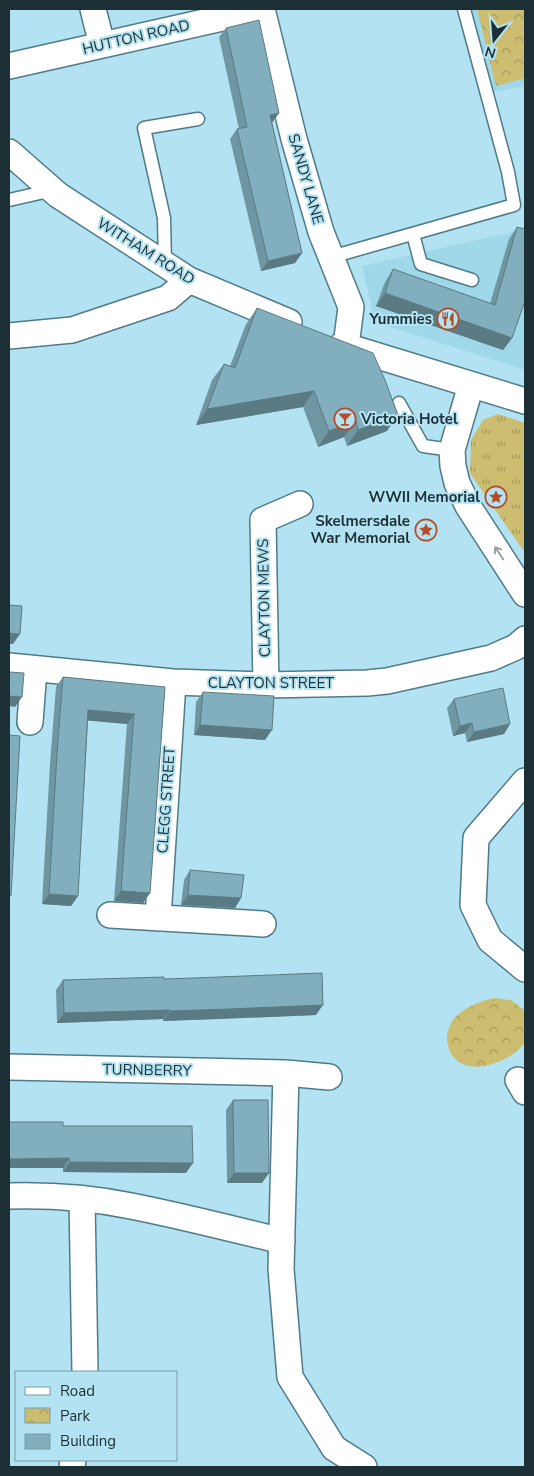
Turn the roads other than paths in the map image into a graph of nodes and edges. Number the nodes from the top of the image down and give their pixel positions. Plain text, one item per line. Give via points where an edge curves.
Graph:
1 (93, 9) edge
2 (262, 9) edge
3 (464, 9) edge
4 (102, 45) junction
5 (9, 66) edge
6 (198, 119) dead end
7 (9, 152) edge
8 (53, 190) junction
9 (9, 200) edge
10 (413, 234) junction
11 (331, 257) junction
12 (165, 265) junction
13 (189, 280) junction
14 (472, 280) dead end
15 (9, 336) edge
16 (346, 346) junction
17 (471, 385) junction
18 (525, 401) edge
19 (399, 403) dead end
20 (452, 450) junction
21 (300, 504) dead end
22 (525, 594) edge
23 (525, 639) edge
24 (9, 666) edge
25 (34, 669) junction
26 (173, 682) junction
27 (266, 685) junction
28 (30, 722) dead end
29 (525, 781) edge
30 (110, 915) dead end
31 (158, 918) junction
32 (263, 924) dead end
33 (525, 969) edge
34 (9, 1067) edge
35 (286, 1073) junction
36 (329, 1077) dead end
37 (9, 1196) edge
38 (82, 1199) junction
39 (282, 1241) junction
40 (86, 1371) edge
41 (364, 1467) edge

1 - 4 street
2 - 4 street, HUTTON ROAD
2 - 11 street, SANDY LANE via 294,139
3 - 10 lane via 514,205
4 - 5 street, HUTTON ROAD
6 - 12 lane via 144,128 164,218
7 - 8 street, WITHAM ROAD
8 - 9 lane
8 - 12 street, WITHAM ROAD
10 - 11 lane
10 - 14 lane via 421,264
11 - 16 street, SANDY LANE via 351,308
12 - 13 street, WITHAM ROAD
13 - 15 street via 168,298 72,330
13 - 16 street, WITHAM ROAD
16 - 17 street, WITHAM ROAD
17 - 18 street, WITHAM ROAD
17 - 20 street
19 - 20 lane via 423,446
22 -> 20 street via 468,506 457,483
21 - 27 street, CLAYTON MEWS via 263,520
23 - 27 street, CLAYTON STREET via 516,647 491,658 387,681
24 - 25 street, CLAYTON STREET
25 - 26 street, CLAYTON STREET
25 - 28 street
26 - 27 street, CLAYTON STREET
26 - 31 street, CLEGG STREET
29 - 33 street via 476,838 473,905 490,940
30 - 31 street
31 - 32 street
34 - 35 street, TURNBERRY
35 - 36 street, TURNBERRY
35 - 39 street
37 - 38 street
38 - 39 street via 130,1205
38 - 40 street
39 - 41 street via 281,1269 290,1378 334,1448

